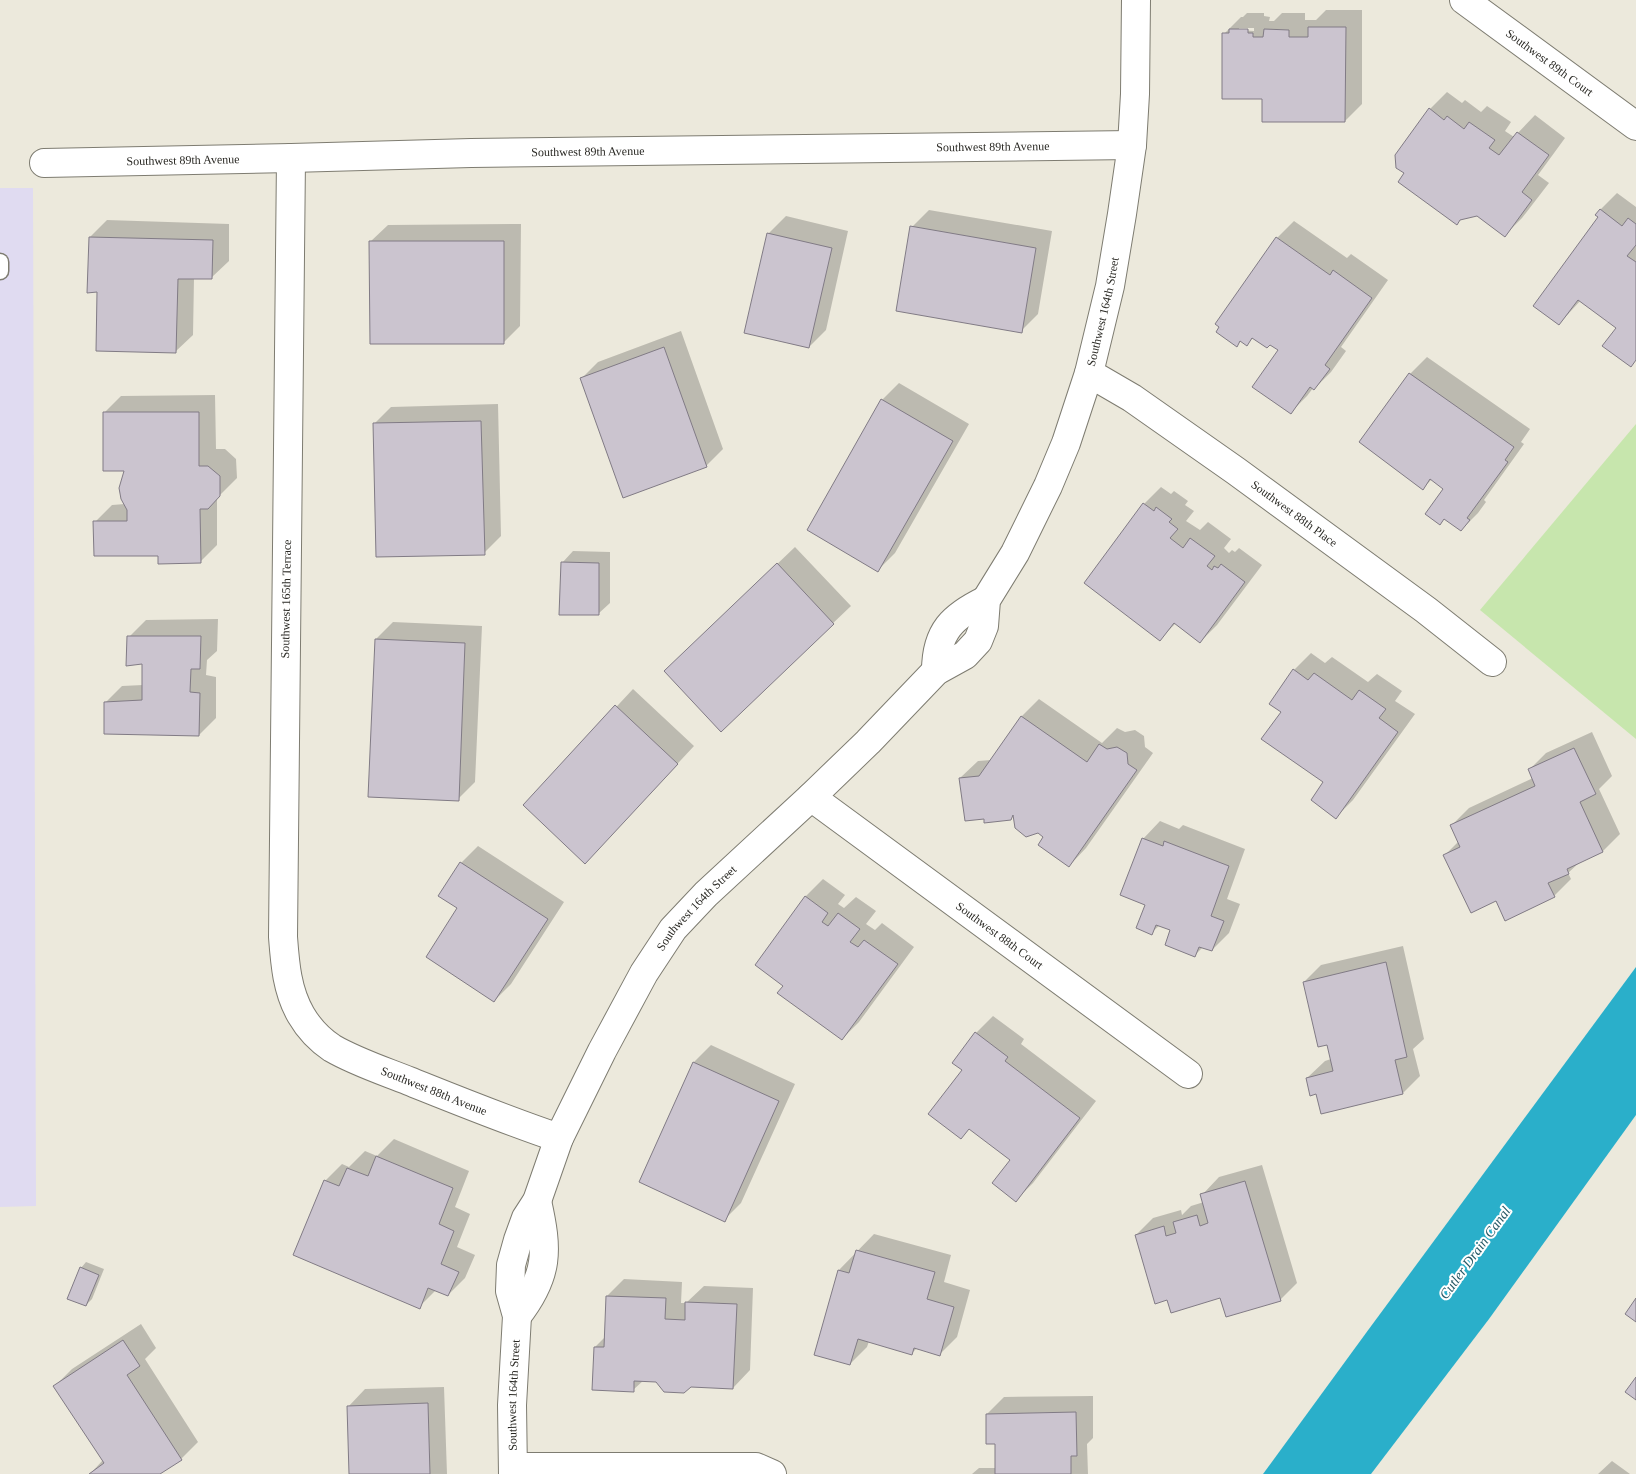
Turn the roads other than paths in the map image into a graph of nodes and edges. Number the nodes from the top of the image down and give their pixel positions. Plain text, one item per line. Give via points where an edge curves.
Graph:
1 (1136, 0) edge
2 (1464, 0) edge
3 (1636, 126) edge
4 (1132, 145) junction
5 (291, 158) junction
6 (44, 162) dead end
7 (0, 262) edge
8 (0, 271) edge
9 (1089, 373) junction
10 (1492, 662) dead end
11 (811, 797) junction
12 (314, 1033) joint
13 (1188, 1074) dead end
14 (559, 1138) junction
15 (513, 1471) edge
16 (772, 1474) edge

1 - 4 street, Southwest 164th Street
2 - 3 street, Southwest 89th Court
4 - 5 street, Southwest 89th Avenue
4 - 9 street, Southwest 164th Street via 1110,286
5 - 6 street, Southwest 89th Avenue
5 - 12 street, Southwest 165th Terrace via 283,938 292,997
7 - 8 lane
9 - 10 street, Southwest 88th Place via 1132,398 1236,471
9 - 11 street, Southwest 164th Street via 1048,486 1015,554 986,600 952,621 936,656 936,671
11 - 13 street, Southwest 88th Court
11 - 14 street, Southwest 164th Street via 673,929 611,1033
12 - 14 street, Southwest 88th Avenue via 332,1048 359,1061
14 - 15 street, Southwest 164th Street via 537,1201 544,1238 542,1271 530,1300 517,1316 512,1405
15 - 16 street via 756,1467

